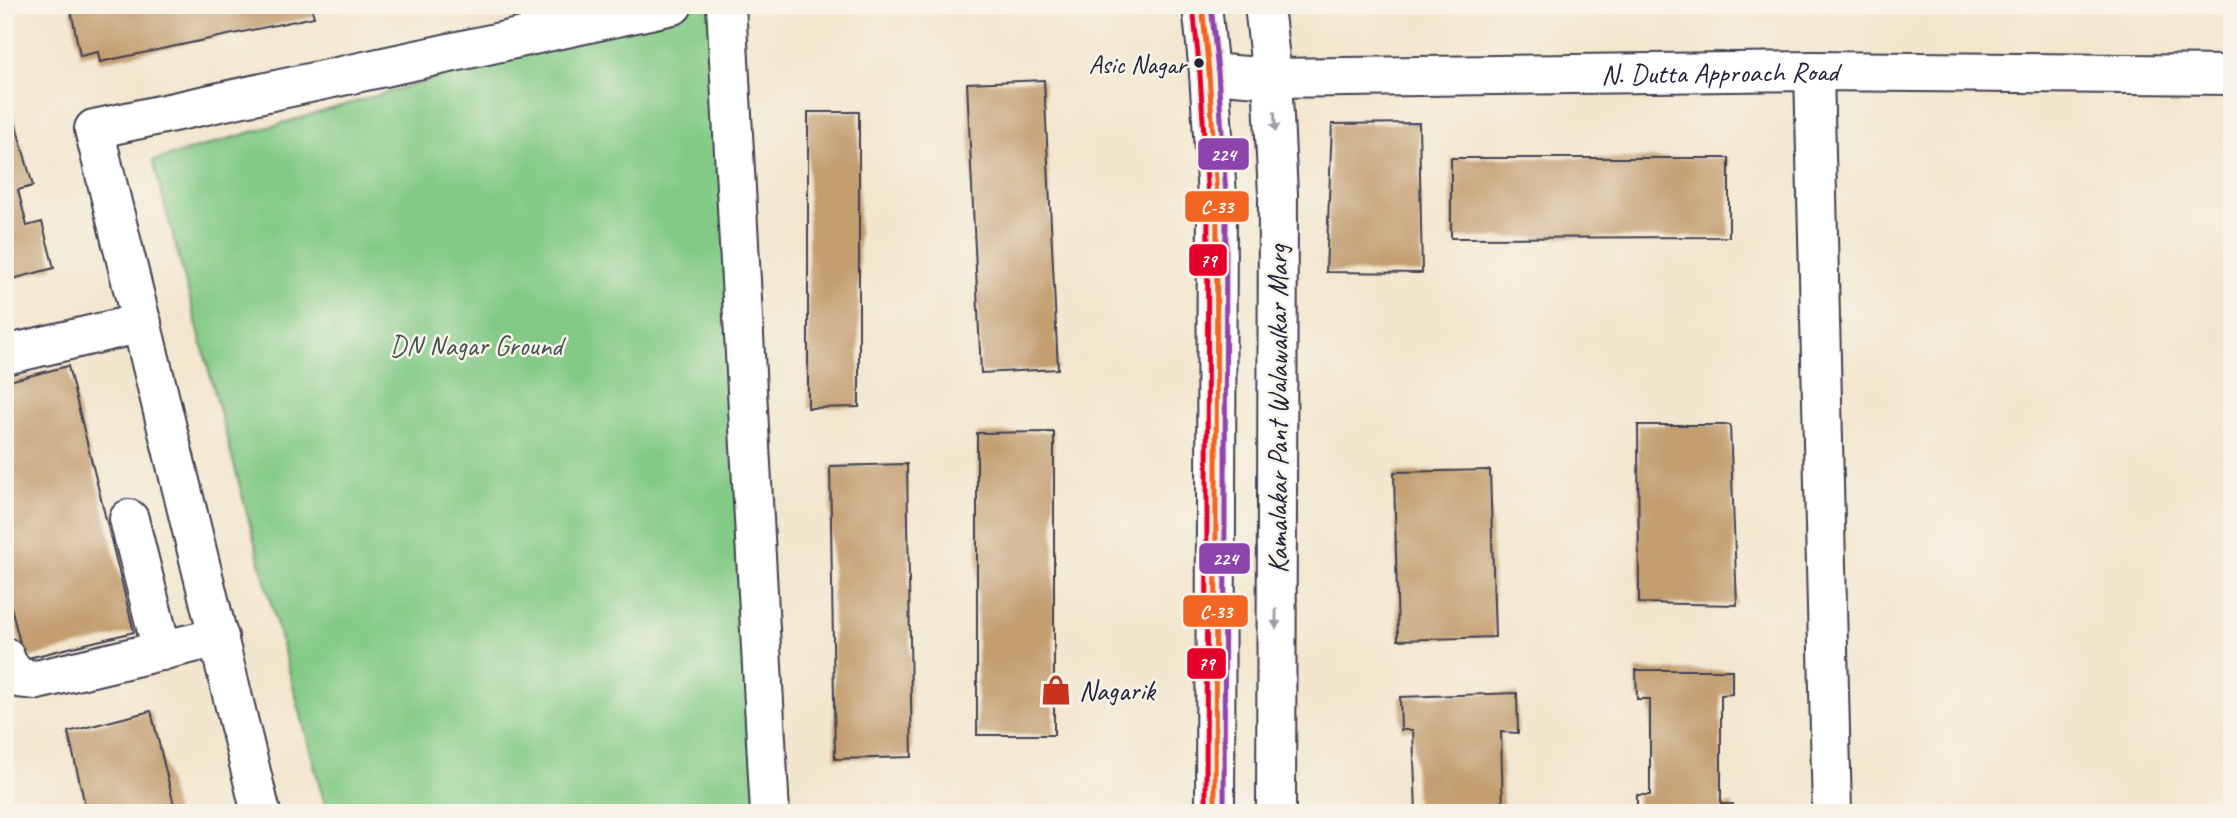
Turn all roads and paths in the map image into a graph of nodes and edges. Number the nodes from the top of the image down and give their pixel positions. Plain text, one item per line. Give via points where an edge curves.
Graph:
1 (673, 5) edge
2 (726, 5) edge
3 (1202, 5) edge
4 (1264, 5) edge
5 (1814, 71) junction
6 (1209, 73) junction
7 (2232, 75) edge
8 (1272, 78) junction
9 (142, 323) junction
10 (5, 355) edge
11 (129, 519) dead end
12 (208, 593) junction
13 (151, 608) junction
14 (219, 637) junction
15 (162, 651) junction
16 (5, 657) edge
17 (261, 813) edge
18 (771, 813) edge
19 (1215, 813) edge
20 (1276, 813) edge
21 (1832, 813) edge

1 - 9 street via 94,129
2 - 18 street
3 - 6 street
4 - 8 street, Kamalakar Pant Walawalkar Marg
5 - 7 street, N. Dutta Approach Road
5 - 8 street, N. Dutta Approach Road
5 - 21 street
6 - 8 street, N. Dutta Approach Road
6 - 19 street via 1217,197
8 -> 20 street, Kamalakar Pant Walawalkar Marg via 1278,194
9 - 10 street
9 - 12 street
11 - 13 street
12 - 13 street
12 - 14 street
13 - 15 street
14 - 15 street
14 - 17 street
15 - 16 street via 37,680 18,678

